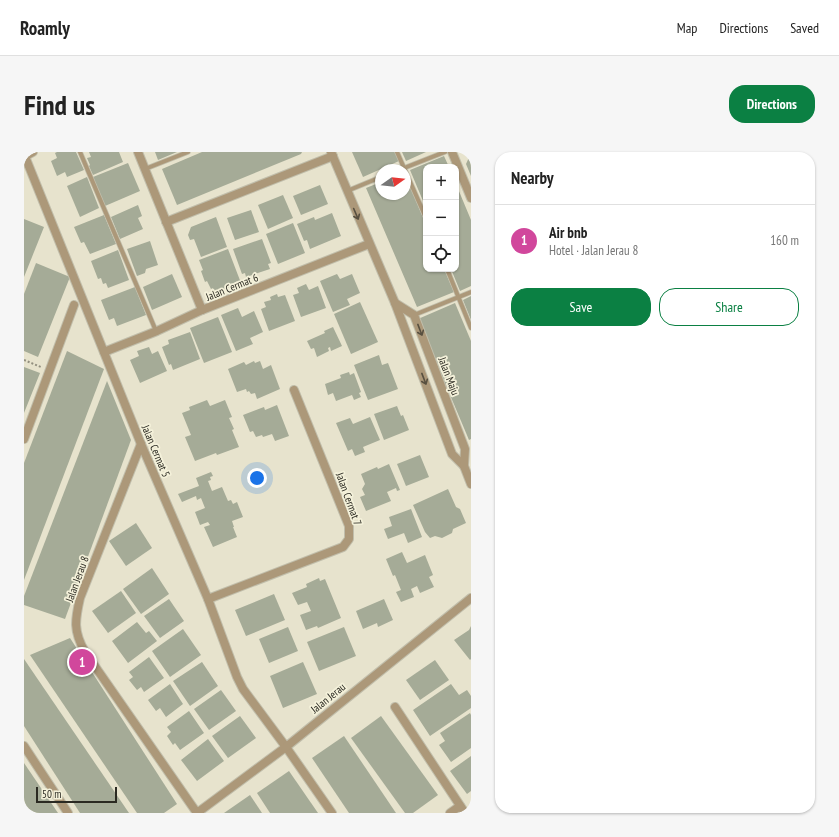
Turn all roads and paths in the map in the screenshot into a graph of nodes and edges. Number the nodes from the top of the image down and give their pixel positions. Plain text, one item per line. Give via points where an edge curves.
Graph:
1 (33, 152) edge
2 (80, 152) edge
3 (138, 152) edge
4 (188, 152) edge
5 (397, 152) edge
6 (445, 152) edge
7 (452, 152) edge
8 (332, 154) edge
9 (24, 156) edge
10 (402, 164) edge
11 (411, 165) edge
12 (145, 169) junction
13 (375, 180) edge
14 (411, 184) edge
15 (347, 192) junction
16 (471, 198) edge
17 (423, 211) edge
18 (166, 222) junction
19 (369, 244) junction
20 (448, 272) edge
21 (471, 292) edge
22 (459, 297) junction
23 (395, 303) junction
24 (74, 305) dead end
25 (202, 310) junction
26 (414, 315) junction
27 (471, 328) edge
28 (156, 331) junction
29 (104, 352) junction
30 (24, 360) edge
31 (50, 370) junction
32 (294, 390) dead end
33 (24, 439) edge
34 (141, 444) junction
35 (468, 465) edge
36 (471, 484) edge
37 (471, 598) edge
38 (208, 599) junction
39 (395, 707) dead end
40 (24, 746) edge
41 (286, 747) junction
42 (463, 810) edge
43 (68, 813) edge
44 (197, 813) edge
45 (332, 813) edge
46 (450, 813) edge

1 - 9 street
2 - 28 lane
3 - 12 street
4 - 12 lane
5 - 10 lane
6 - 11 lane
7 - 16 street
8 - 15 street, Jalan Maju
8 - 18 street
9 - 29 street, Jalan Cermat 5
12 - 18 street
13 - 15 lane
14 - 17 lane
15 -> 19 street, Jalan Maju
18 - 25 street
19 - 23 street, Jalan Maju
19 - 25 street, Jalan Cermat 6
20 - 22 lane
21 - 22 lane
22 - 26 lane
22 - 27 lane
23 - 26 street
23 -> 35 street, Jalan Maju via 452,454
24 - 31 street
25 - 28 street, Jalan Cermat 6
26 -> 35 street, Jalan Maju via 465,449
28 - 29 street, Jalan Cermat 6
29 - 34 street, Jalan Cermat 5
30 - 31 path
31 - 33 street
32 - 38 street, Jalan Cermat 7 via 349,526 350,539 343,547
34 - 38 street, Jalan Cermat 5
34 - 44 street, Jalan Jerau 8 via 80,598 75,619 78,640
35 - 36 street, Jalan Maju
37 - 41 street, Jalan Jerau
38 - 41 street, Jalan Cermat 5 via 243,689
39 - 42 street
40 - 43 street
41 - 44 street, Jalan Jerau
41 - 45 street, Jalan Cermat 5
42 - 46 street

